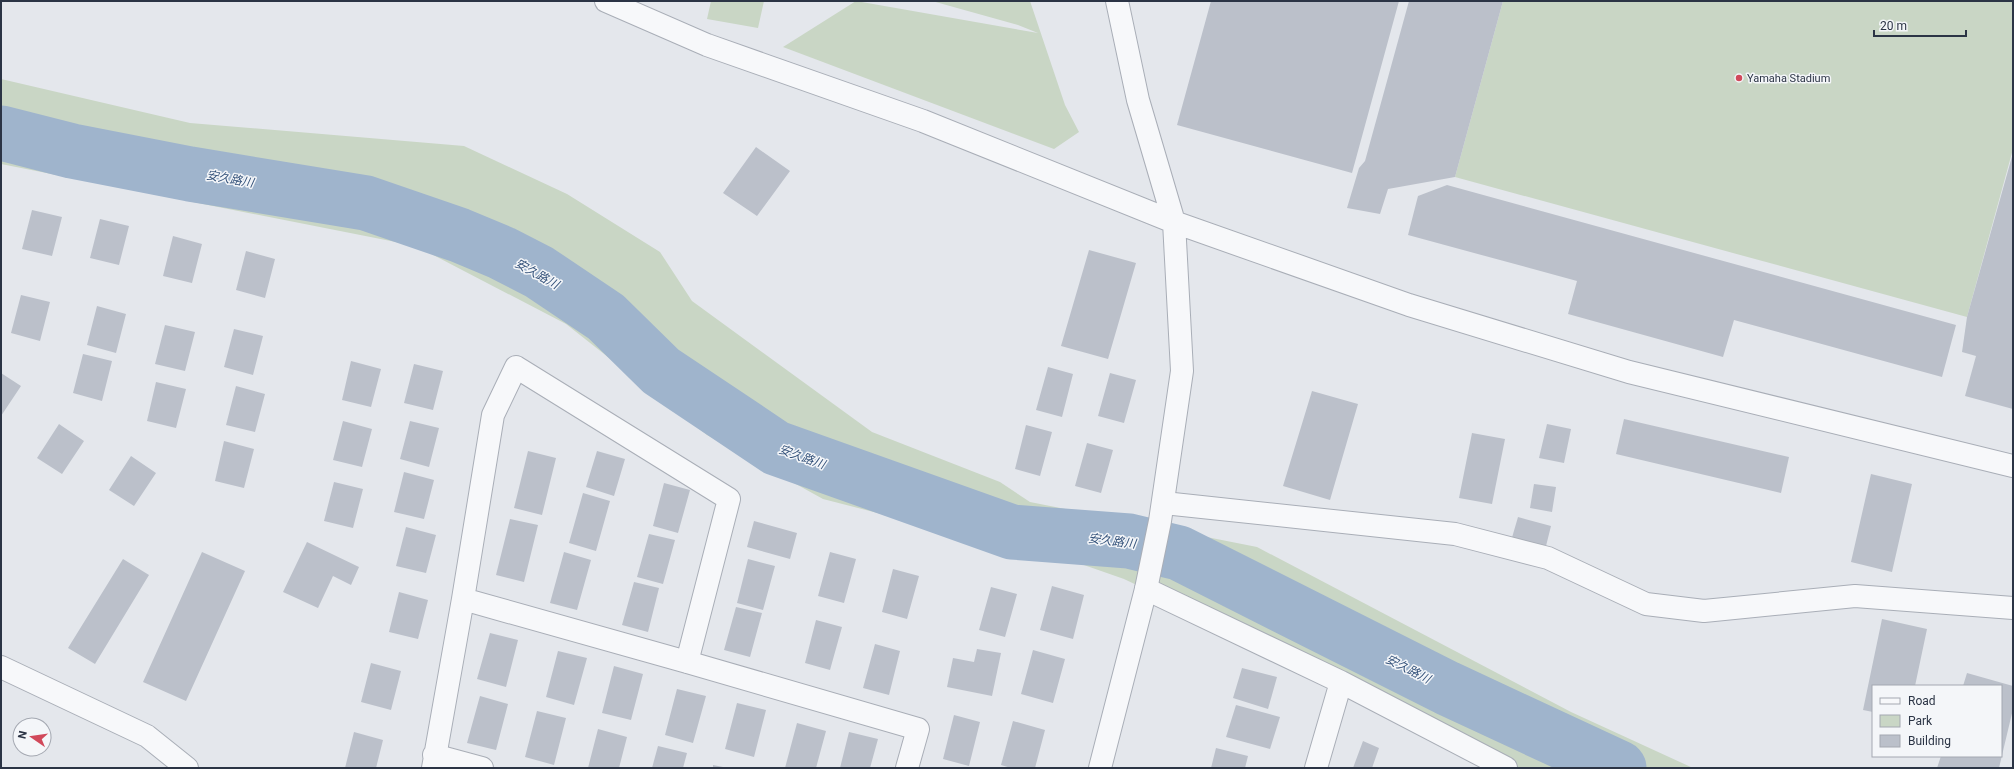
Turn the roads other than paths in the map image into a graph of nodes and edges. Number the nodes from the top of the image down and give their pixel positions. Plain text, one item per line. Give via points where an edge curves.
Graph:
1 (606, 1) edge
2 (1117, 1) edge
3 (1174, 222) junction
4 (2013, 466) edge
5 (1162, 512) junction
6 (1147, 581) junction
7 (463, 599) junction
8 (2013, 608) edge
9 (687, 662) junction
10 (1, 668) edge
11 (1340, 682) junction
12 (433, 761) edge
13 (187, 768) edge
14 (482, 768) edge
15 (907, 768) edge
16 (1100, 768) edge
17 (1316, 768) edge
18 (1506, 768) edge

1 - 3 street via 707,45 922,121
2 - 3 street via 1138,100
3 - 4 street via 1409,305 1629,372
3 - 5 street via 1182,371
5 - 6 street
5 - 8 street via 1455,534 1548,558 1646,604 1704,611 1855,596
6 - 11 street
6 - 16 street
7 - 9 street
7 - 9 street via 493,415 516,367 729,499
7 - 12 street
9 - 15 street via 918,729
10 - 13 street via 147,736
11 - 17 street
11 - 18 street
12 - 14 street

